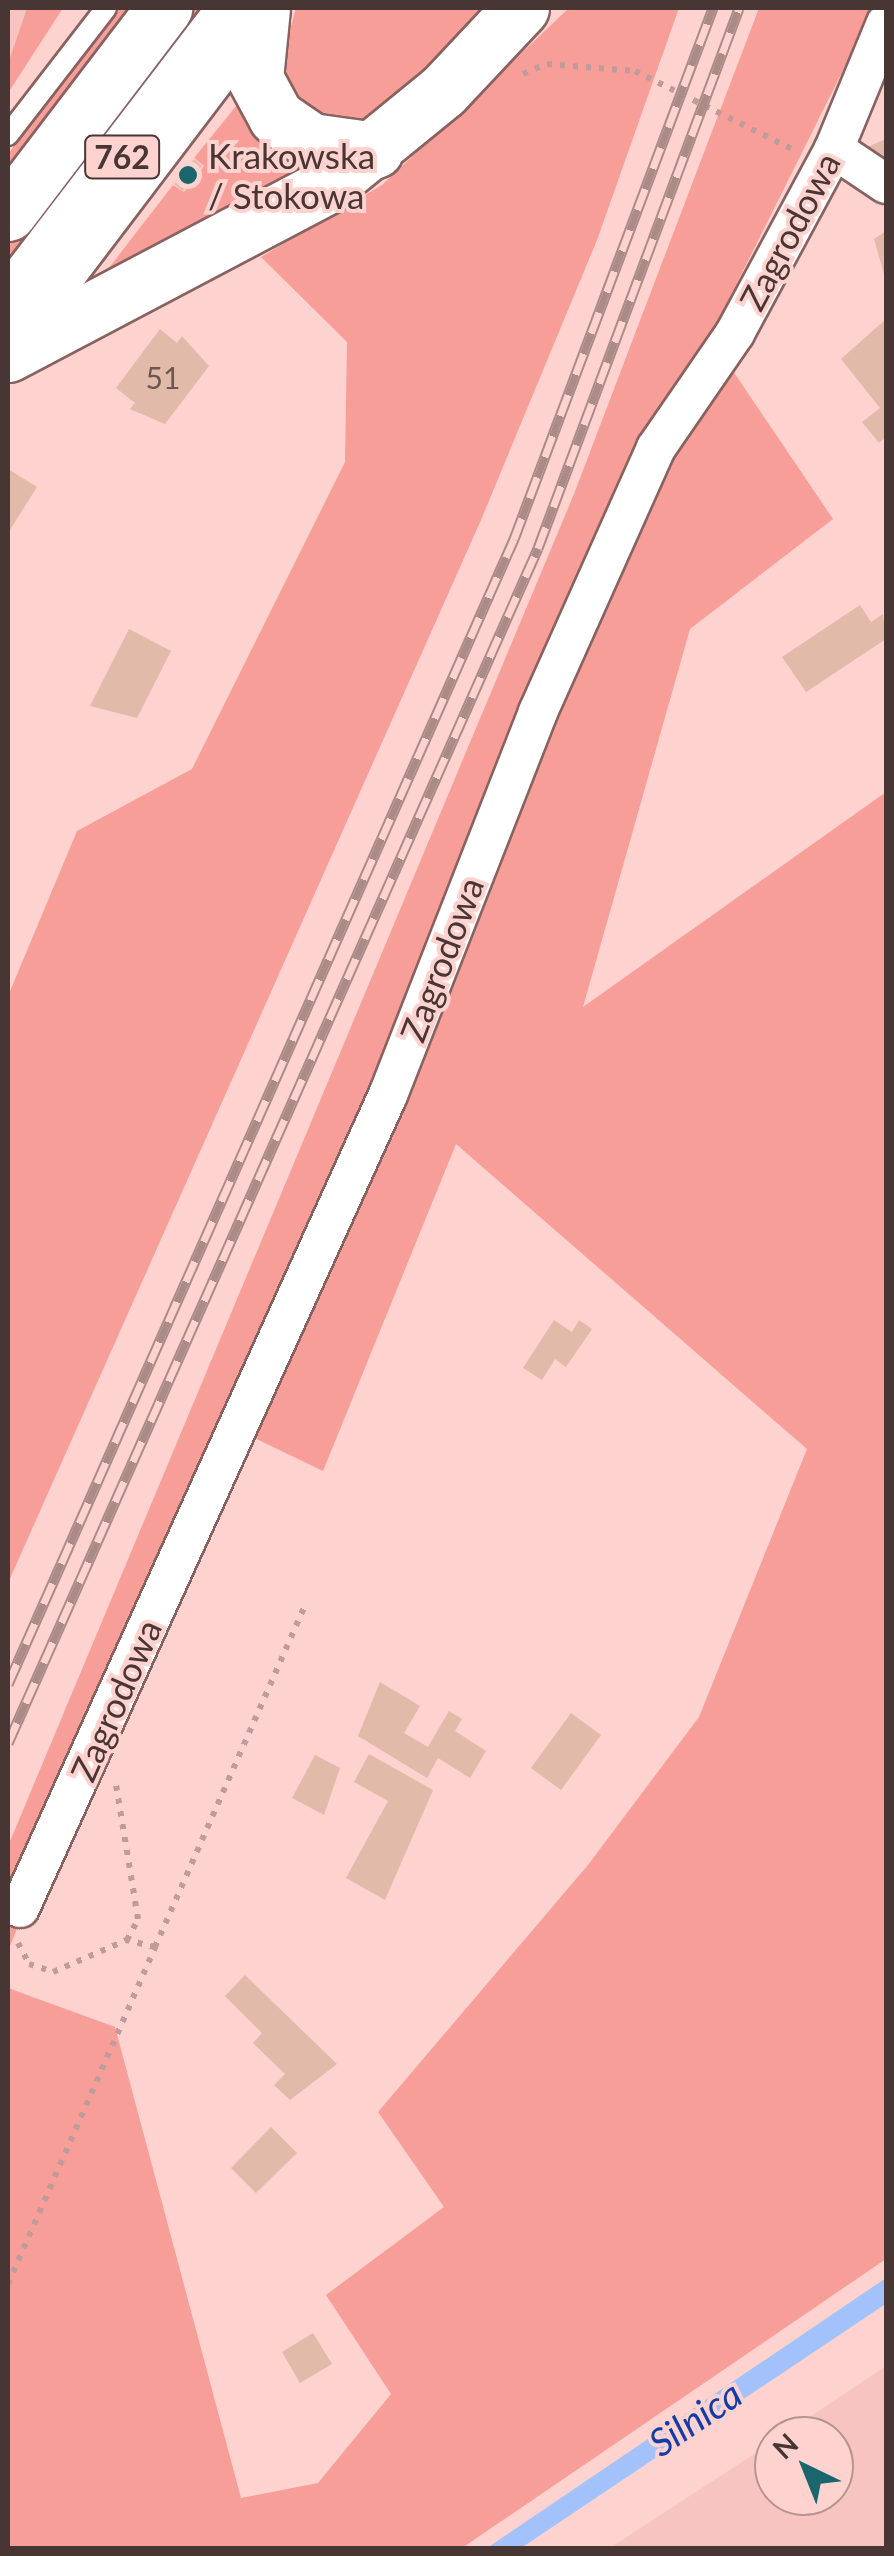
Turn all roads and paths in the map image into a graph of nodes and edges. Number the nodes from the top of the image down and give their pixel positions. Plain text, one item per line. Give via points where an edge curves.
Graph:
1 (106, 8) edge
2 (164, 8) edge
3 (521, 8) edge
4 (250, 19) edge
5 (886, 24) edge
6 (472, 61) junction
7 (8, 135) edge
8 (375, 150) junction
9 (831, 155) junction
10 (886, 184) edge
11 (8, 213) edge
12 (14, 334) edge
13 (304, 1608) dead end
14 (106, 1728) junction
15 (20, 1908) joint
16 (127, 1940) junction
17 (156, 1948) junction
18 (8, 2284) edge

1 - 7 lane
2 - 11 main road, 762
3 - 6 main road
4 - 8 main road via 261,95 291,131
4 - 12 main road, 762
5 - 9 street, Zagrodowa
6 - 8 main road
6 - 9 path via 510,79 547,64 635,71 765,141
8 - 12 main road via 324,187
9 - 10 street
9 - 14 street, Zagrodowa via 735,332 656,448 538,712 388,1095 218,1457
13 - 17 path
14 - 15 street, Zagrodowa
14 - 16 path via 138,1919
15 - 16 path via 18,1948 53,1972
16 - 17 path
17 - 18 path

